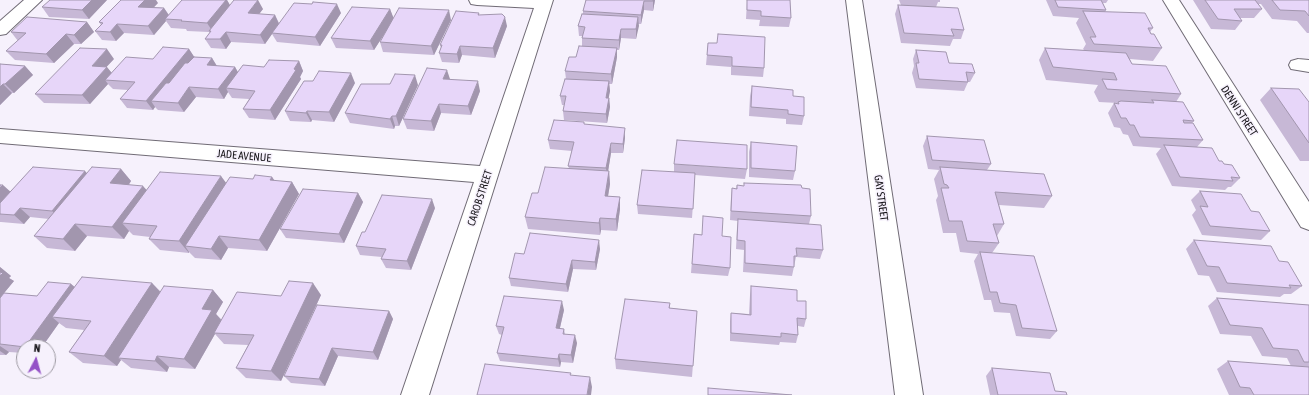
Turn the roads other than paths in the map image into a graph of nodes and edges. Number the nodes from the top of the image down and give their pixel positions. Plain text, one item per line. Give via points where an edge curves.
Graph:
1 (34, 0) edge
2 (477, 0) edge
3 (854, 0) edge
4 (1171, 0) edge
5 (544, 2) edge
6 (0, 30) edge
7 (0, 136) edge
8 (487, 175) junction
9 (1309, 221) edge
10 (415, 395) edge
11 (909, 395) edge

1 - 6 street
2 - 5 street
3 - 11 street, GAY STREET
4 - 9 street, DENNI STREET
5 - 8 street, CAROB STREET
7 - 8 street, JADE AVENUE
8 - 10 street, CAROB STREET

